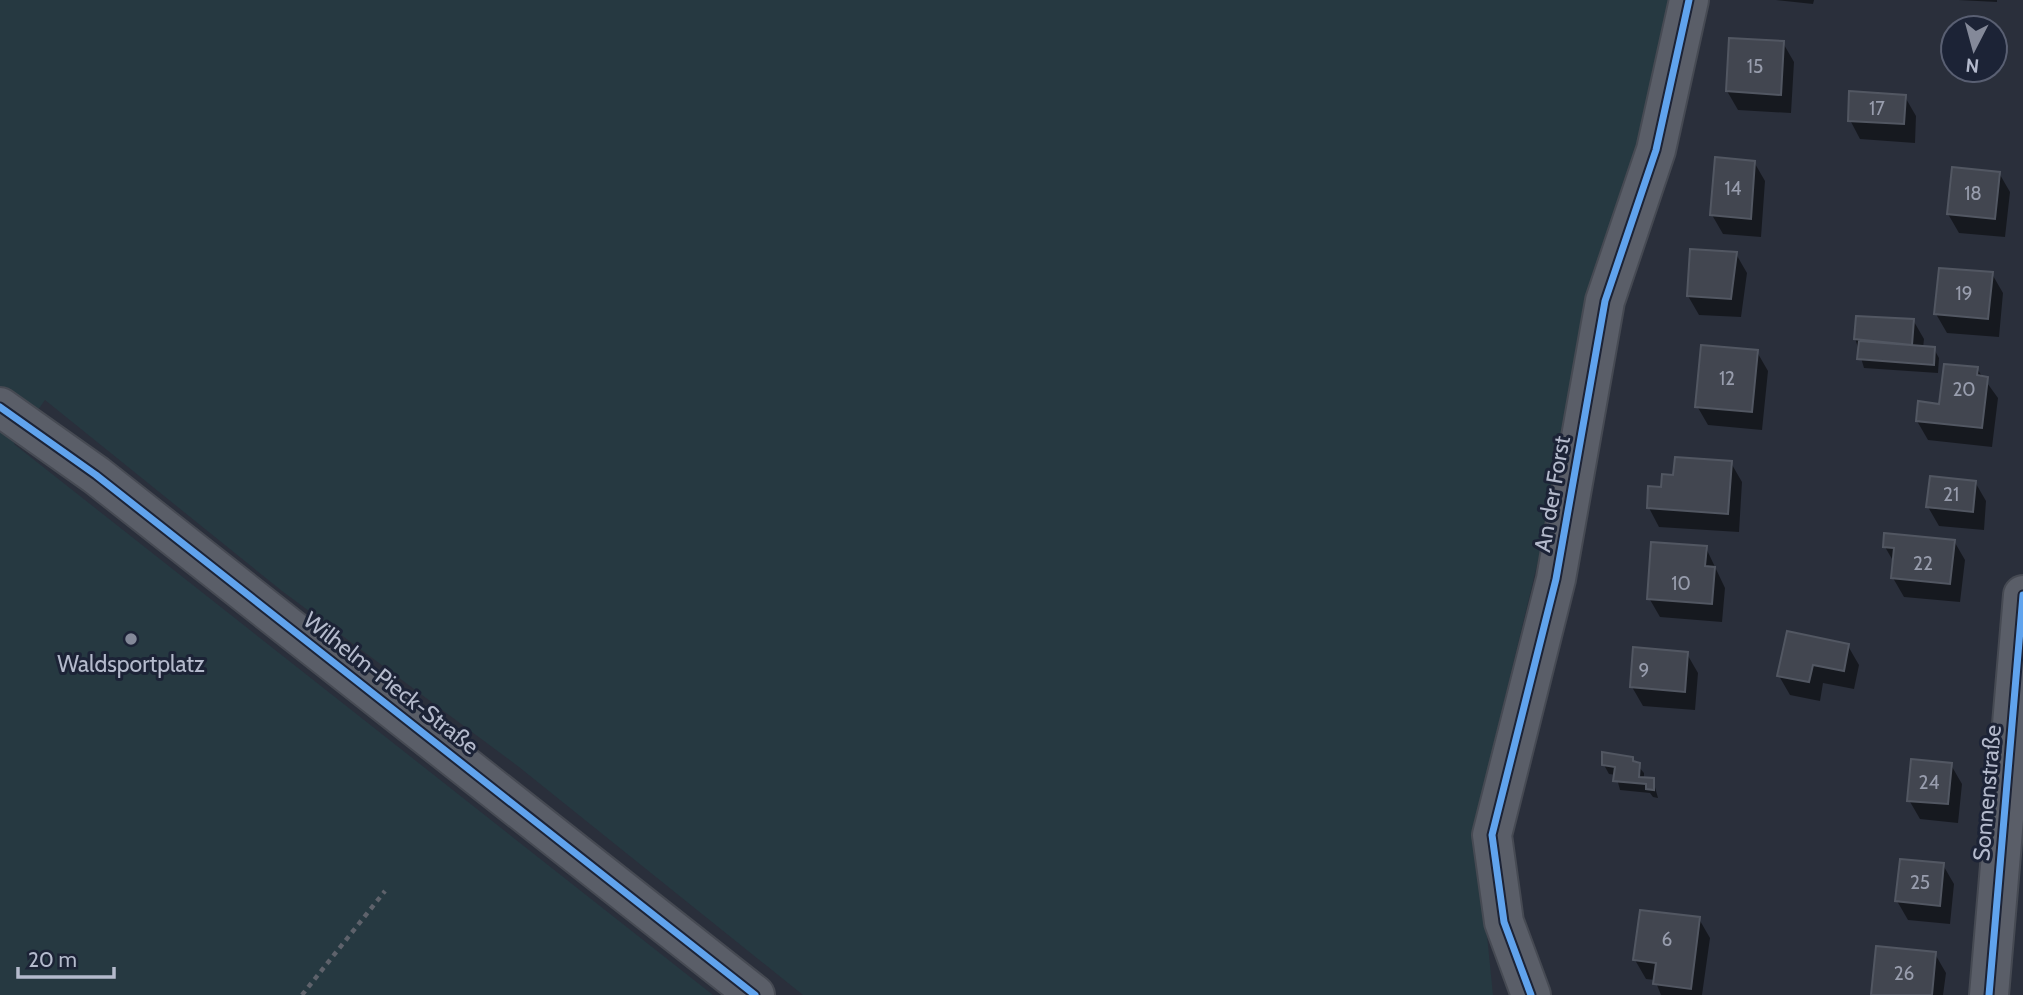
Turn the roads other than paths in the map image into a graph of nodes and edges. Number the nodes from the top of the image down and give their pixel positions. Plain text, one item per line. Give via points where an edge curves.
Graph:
1 (1689, 0) edge
2 (0, 407) edge
3 (2023, 595) edge
4 (755, 995) edge
5 (1531, 995) edge
6 (1989, 995) edge

1 - 5 street, An der Forst via 1656,150 1605,301 1556,579 1492,835 1504,922
2 - 4 street, Wilhelm-Pieck-Straße via 96,475
3 - 6 street, Sonnenstraße

